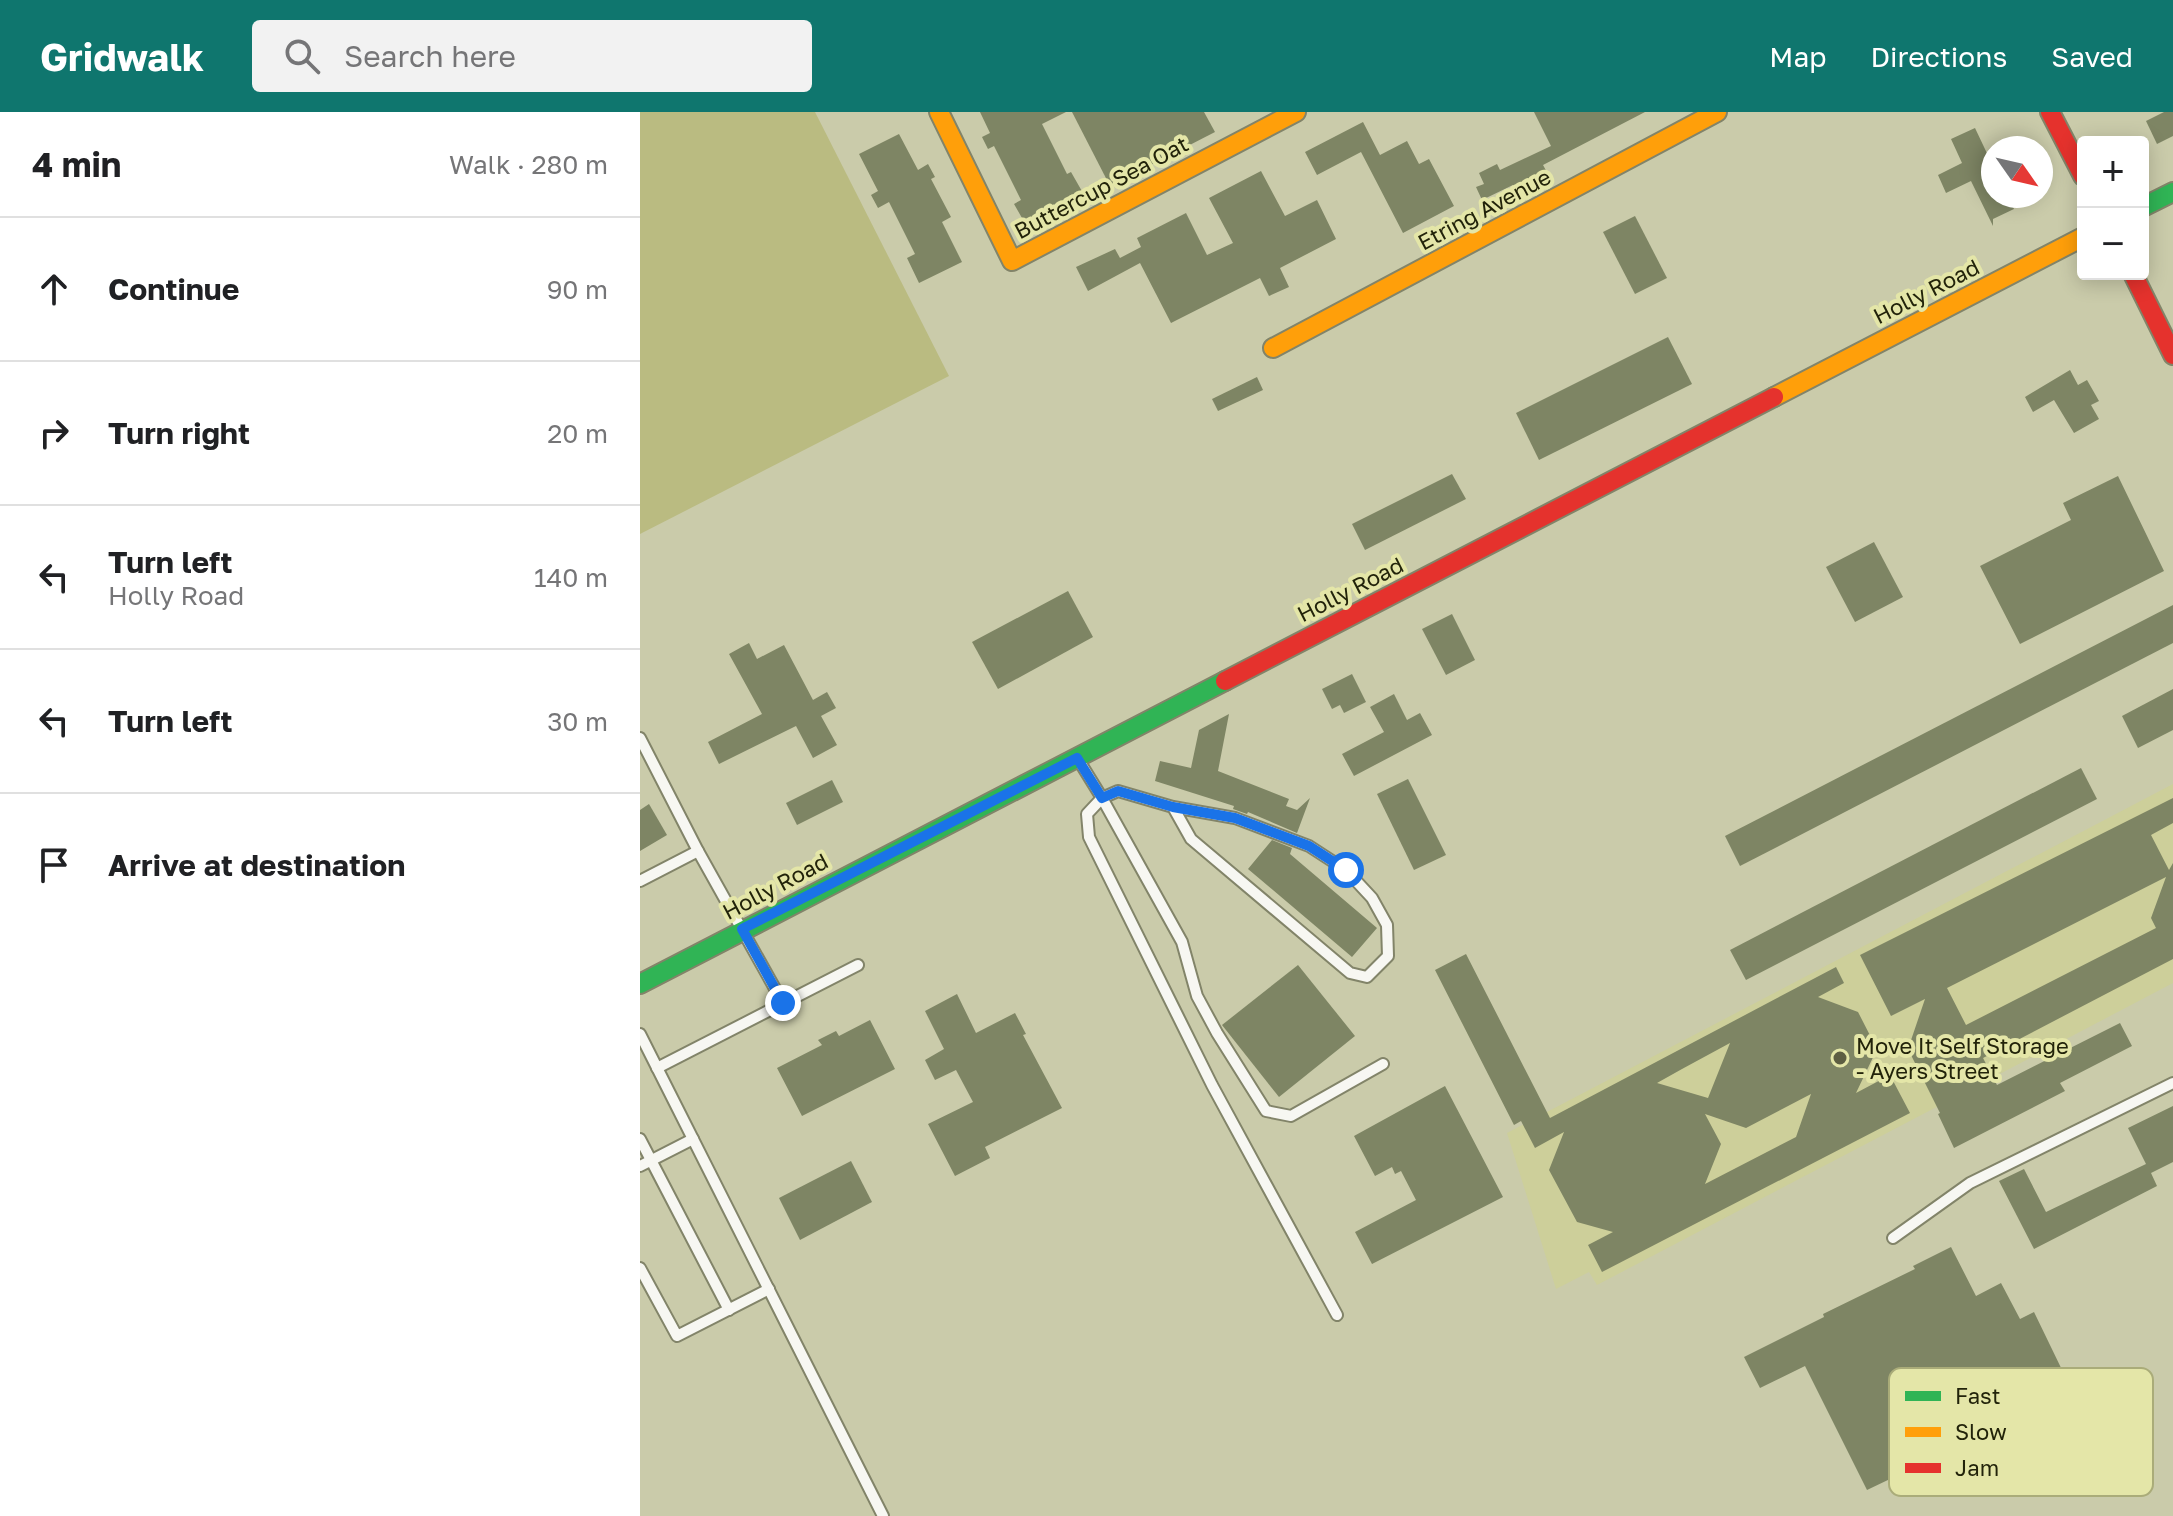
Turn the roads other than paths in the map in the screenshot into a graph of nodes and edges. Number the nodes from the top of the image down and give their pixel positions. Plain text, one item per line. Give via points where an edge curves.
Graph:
1 (939, 112) edge
2 (1296, 112) edge
3 (1717, 112) edge
4 (2050, 112) edge
5 (2077, 164) edge
6 (2173, 192) edge
7 (2149, 204) edge
8 (2077, 240) edge
9 (2136, 280) edge
10 (1273, 348) dead end
11 (2173, 355) edge
12 (640, 738) edge
13 (1077, 758) junction
14 (1102, 798) junction
15 (1173, 807) junction
16 (698, 851) junction
17 (640, 881) edge
18 (742, 929) junction
19 (858, 965) dead end
20 (640, 984) edge
21 (783, 1003) junction
22 (640, 1034) edge
23 (1383, 1064) dead end
24 (657, 1068) junction
25 (2173, 1083) edge
26 (640, 1139) edge
27 (693, 1139) junction
28 (651, 1160) junction
29 (640, 1166) edge
30 (1893, 1238) dead end
31 (640, 1268) edge
32 (769, 1289) junction
33 (729, 1310) junction
34 (1337, 1315) dead end
35 (883, 1516) edge

1 - 2 main road, Buttercup Sea Oat via 1012,261
3 - 10 main road, Etring Avenue
4 - 5 main road
6 - 7 main road
8 - 13 main road, Holly Road
9 - 11 main road
12 - 16 lane
13 - 14 lane
13 - 18 main road, Holly Road
14 - 15 lane via 1118,791
14 - 23 lane via 1182,942 1197,996 1266,1111 1291,1116
14 - 34 lane via 1087,814 1089,837 1212,1085
15 - 15 lane via 1235,818 1309,846 1346,870 1372,898 1387,925 1388,956 1367,977 1350,973 1191,839
16 - 17 lane
16 - 18 lane
18 - 20 main road, Holly Road
18 - 21 lane
19 - 21 lane
21 - 24 lane
22 - 24 lane
24 - 27 lane
25 - 30 lane via 1970,1183
26 - 28 lane
27 - 28 lane
27 - 32 lane
28 - 29 lane
28 - 33 lane
31 - 33 lane via 677,1336
32 - 33 lane
32 - 35 lane

